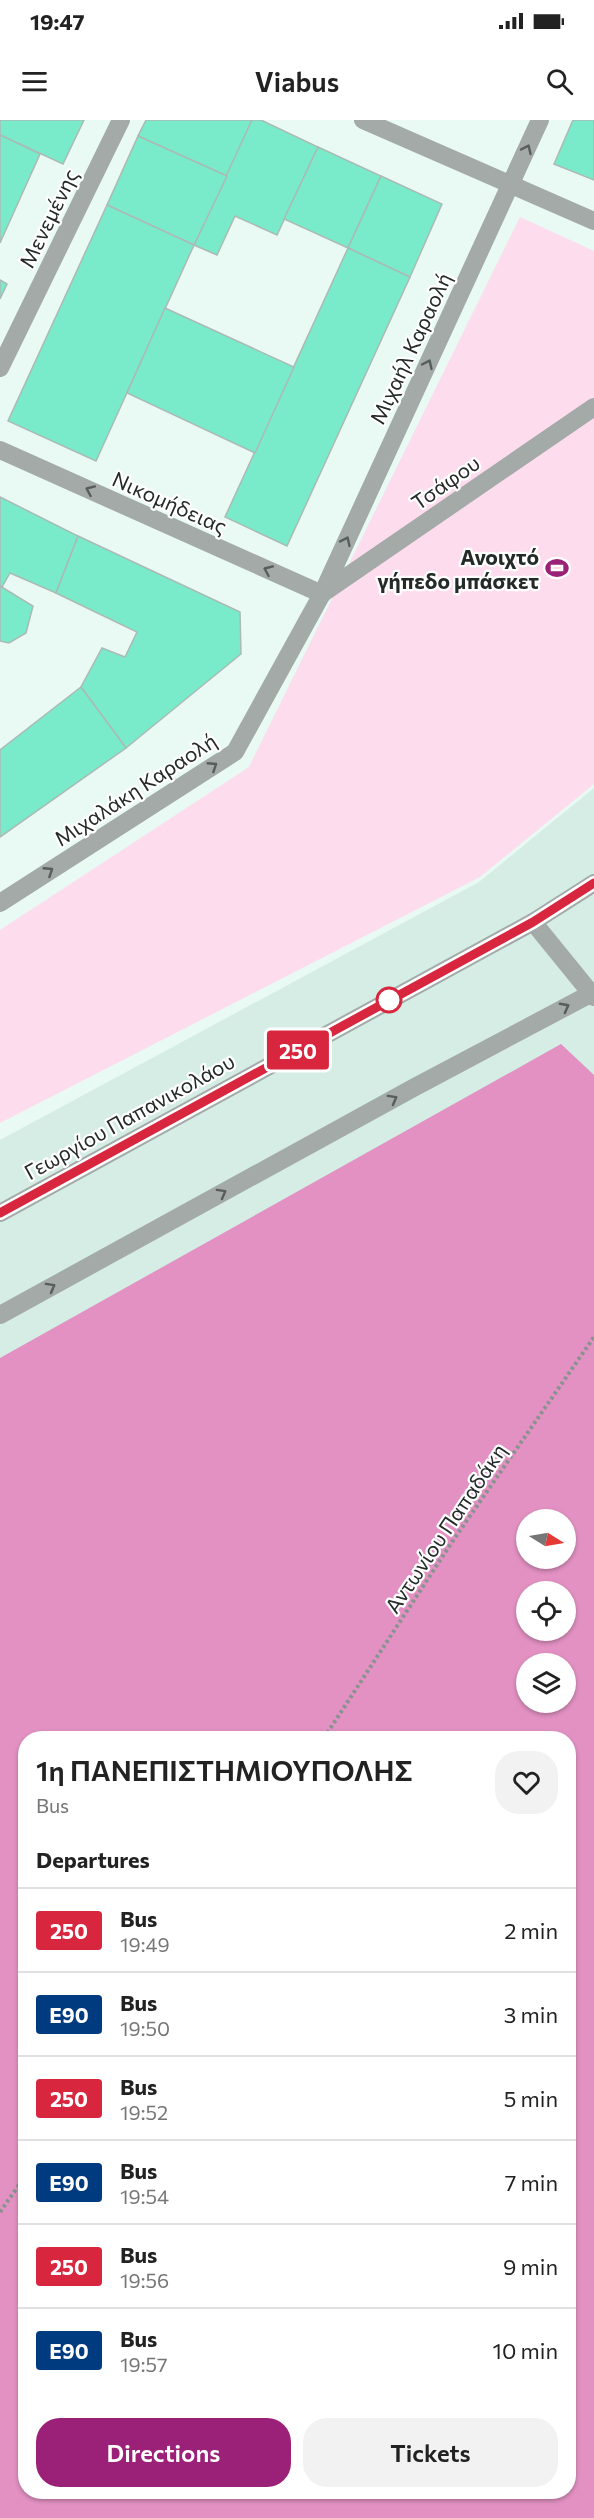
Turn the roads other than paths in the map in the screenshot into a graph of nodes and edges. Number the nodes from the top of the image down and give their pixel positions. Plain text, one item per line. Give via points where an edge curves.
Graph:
1 (121, 120) edge
2 (363, 120) edge
3 (540, 120) edge
4 (511, 184) junction
5 (594, 220) edge
6 (0, 368) edge
7 (594, 407) edge
8 (0, 450) edge
9 (322, 594) junction
10 (594, 883) edge
11 (0, 903) edge
12 (533, 922) junction
13 (593, 994) edge
14 (0, 1213) edge
15 (0, 1315) edge

1 - 6 street, Μενεμένης
2 - 4 street
4 -> 3 street, Μιχαήλ Καραολή
4 - 5 street
9 -> 4 street, Μιχαήλ Καραολή
7 - 9 street, Τσάφου
9 -> 8 street, Νικομήδειας
11 -> 9 street, Μιχαλάκη Καραολή via 235,752
10 - 12 street, Γεωργίου Παπανικολάου
12 - 13 street
12 - 14 street, Γεωργίου Παπανικολάου
15 -> 13 street

